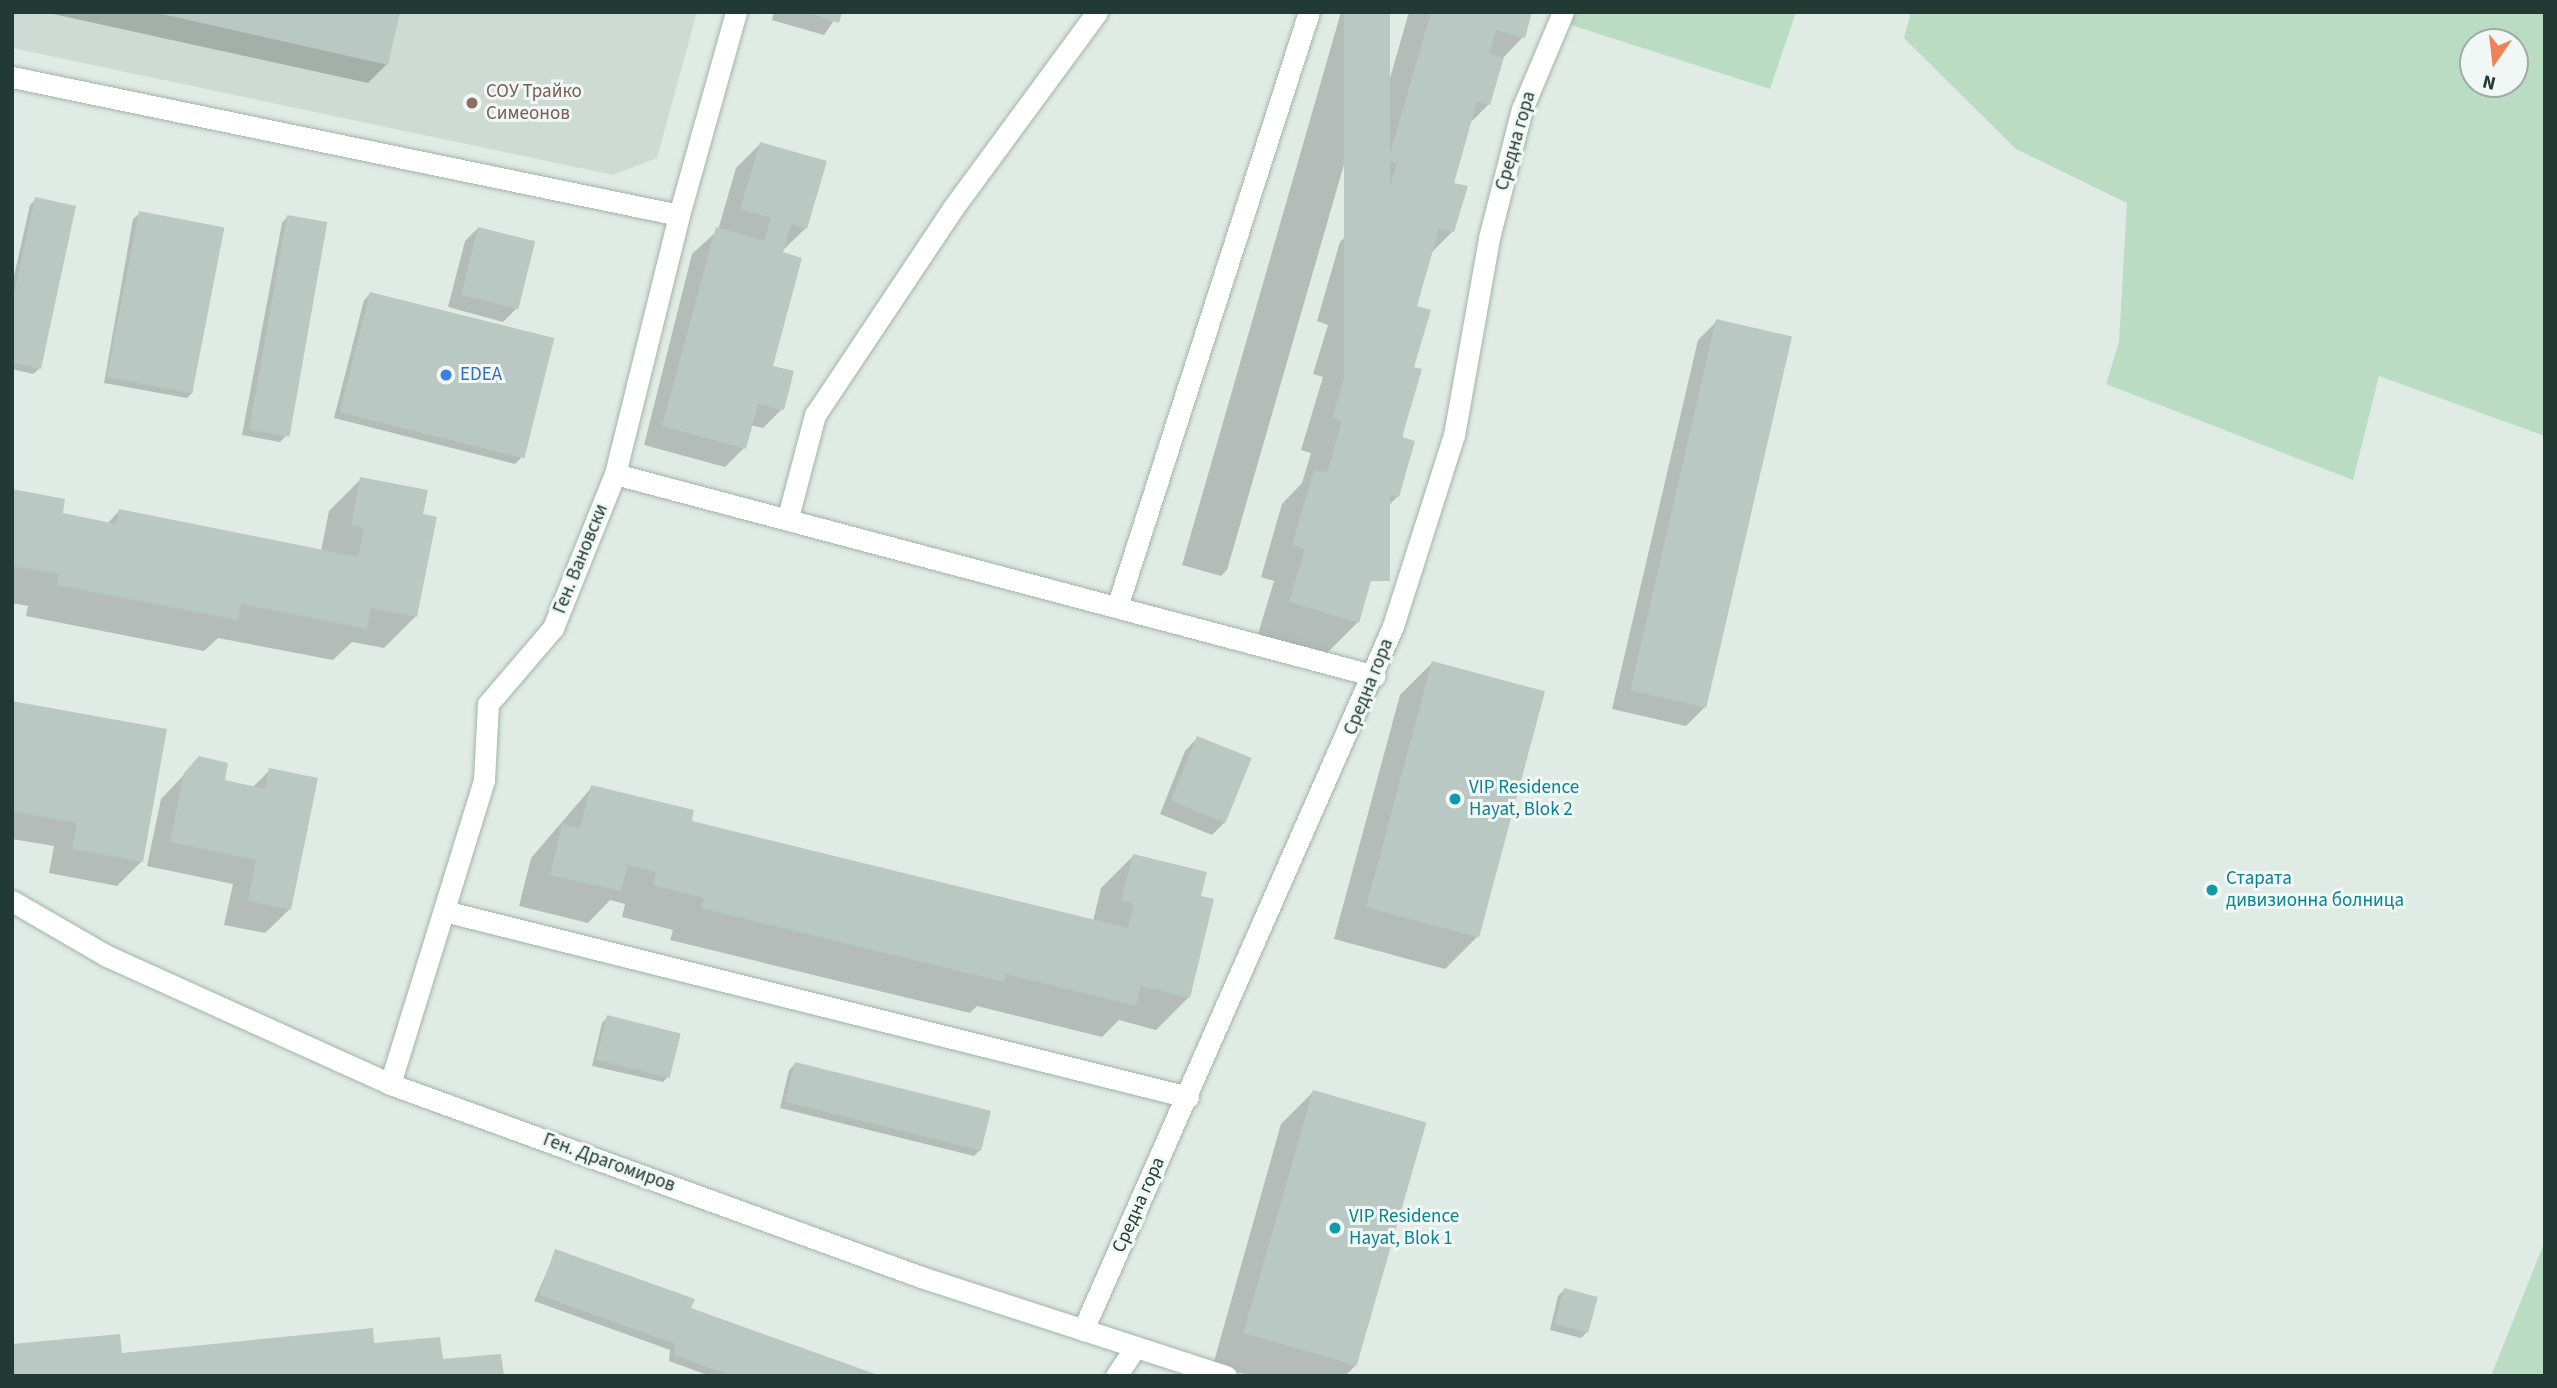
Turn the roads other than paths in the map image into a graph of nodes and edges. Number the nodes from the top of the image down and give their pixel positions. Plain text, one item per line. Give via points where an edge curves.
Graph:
1 (736, 12) edge
2 (1097, 12) edge
3 (1309, 12) edge
4 (1563, 12) edge
5 (12, 77) edge
6 (679, 215) junction
7 (615, 474) junction
8 (788, 517) junction
9 (1117, 607) junction
10 (1375, 676) junction
11 (12, 901) edge
12 (443, 911) junction
13 (390, 1084) junction
14 (1188, 1097) junction
15 (1083, 1330) junction
16 (1135, 1348) junction
17 (1116, 1376) edge
18 (1226, 1376) edge

1 - 6 street, Ген. Вановски
2 - 8 street via 953,208 815,415
3 - 9 street
4 - 10 street, Средна гора via 1522,109 1489,238 1454,435
5 - 6 street
6 - 7 street, Ген. Вановски
7 - 8 street
7 - 12 street, Ген. Вановски via 552,628 488,704 484,780
8 - 9 street
9 - 10 street
10 - 14 street, Средна гора
11 - 13 street, Ген. Драгомиров via 107,956
12 - 13 street, Ген. Вановски
12 - 14 street
13 - 15 street, Ген. Драгомиров via 921,1277
14 - 15 street, Средна гора
15 - 16 street, Ген. Драгомиров
16 - 17 street
16 - 18 street, Ген. Драгомиров

